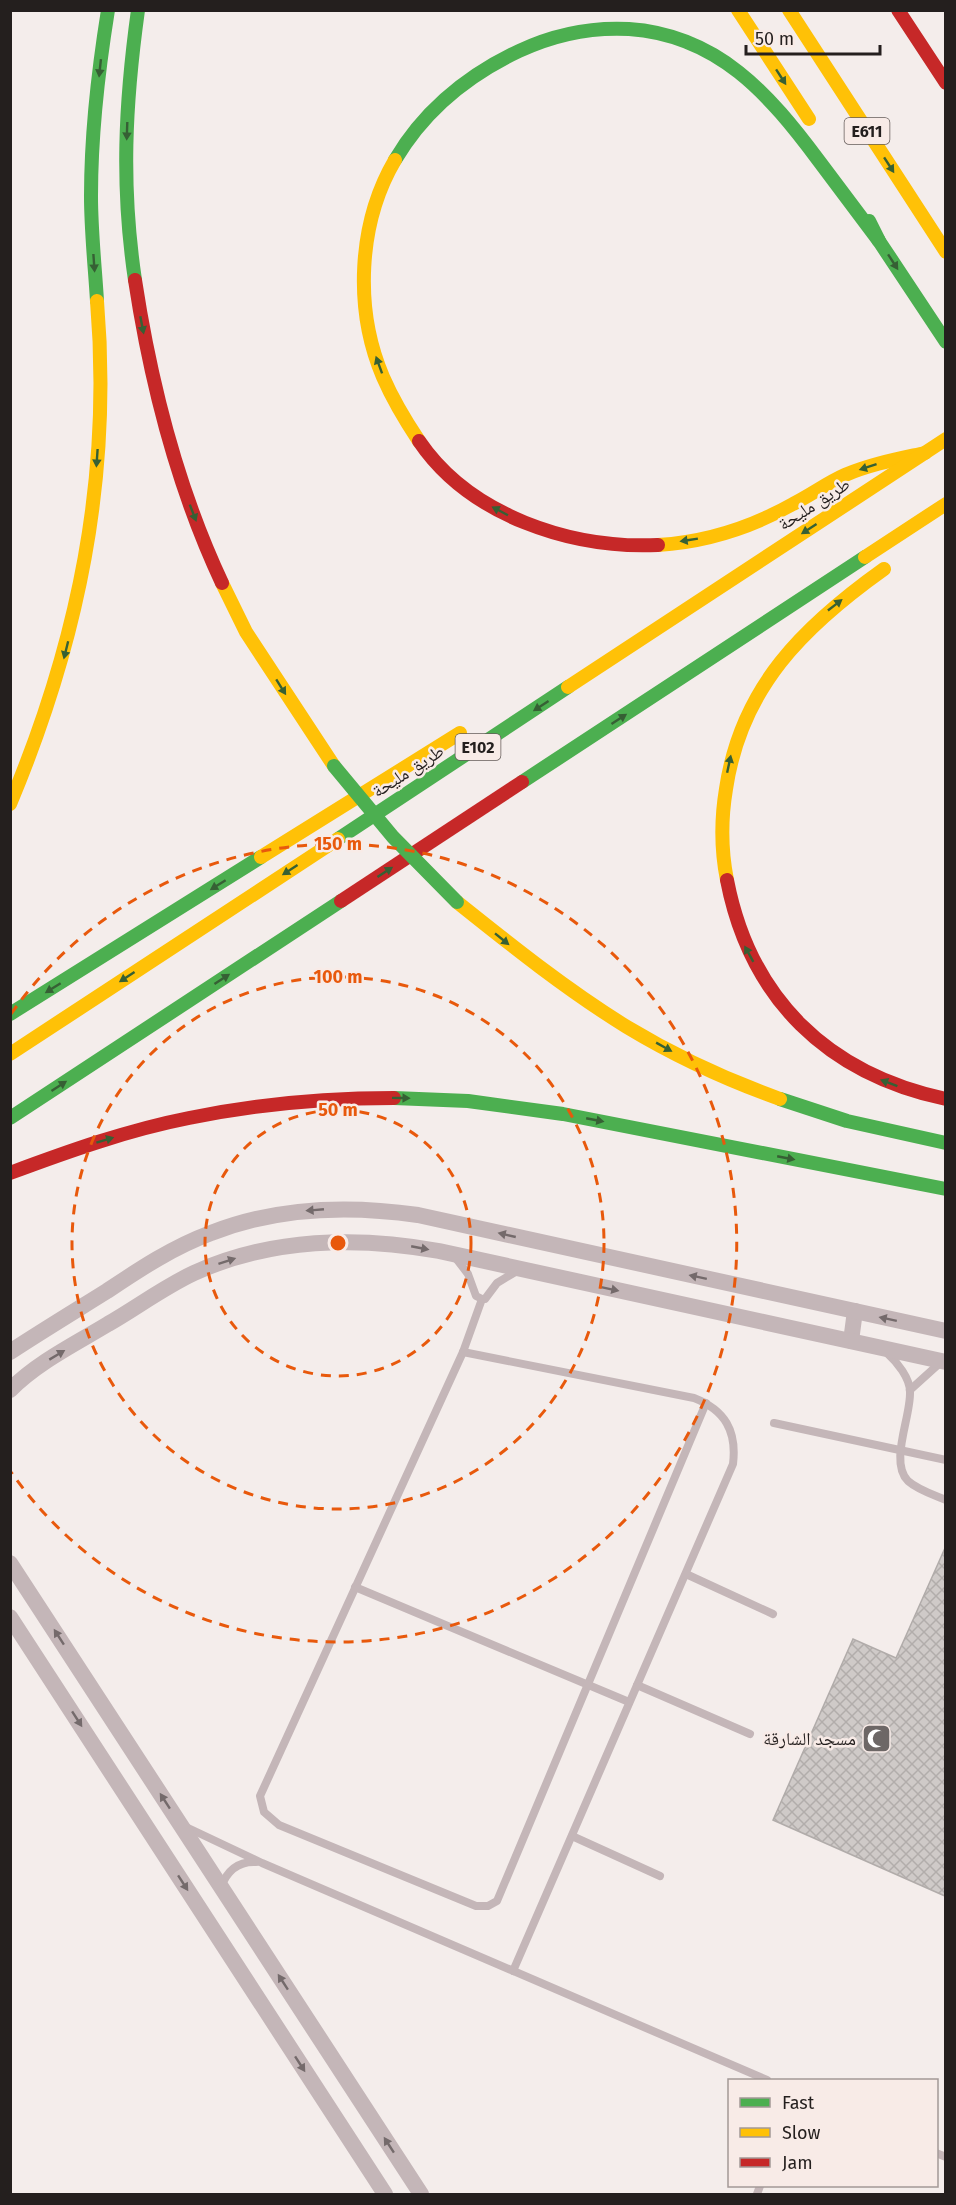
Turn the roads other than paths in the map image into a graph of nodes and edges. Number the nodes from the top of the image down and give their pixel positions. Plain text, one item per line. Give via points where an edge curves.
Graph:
1 (108, 10) edge
2 (138, 10) edge
3 (738, 10) edge
4 (789, 10) edge
5 (898, 10) edge
6 (945, 83) edge
7 (819, 134) dead end
8 (835, 161) dead end
9 (879, 240) junction
10 (945, 252) edge
11 (945, 342) edge
12 (945, 439) edge
13 (925, 453) junction
14 (945, 504) edge
15 (898, 558) dead end
16 (632, 646) junction
17 (524, 699) dead end
18 (471, 726) dead end
19 (10, 804) edge
20 (10, 1014) edge
21 (10, 1054) edge
22 (945, 1099) edge
23 (10, 1118) edge
24 (945, 1143) edge
25 (10, 1173) edge
26 (945, 1189) edge
27 (453, 1254) junction
28 (522, 1269) junction
29 (482, 1299) junction
30 (855, 1311) junction
31 (945, 1331) edge
32 (851, 1341) junction
33 (885, 1350) junction
34 (463, 1352) junction
35 (10, 1353) edge
36 (944, 1362) edge
37 (10, 1390) edge
38 (910, 1390) junction
39 (706, 1403) junction
40 (774, 1423) dead end
41 (901, 1451) junction
42 (945, 1461) edge
43 (945, 1500) edge
44 (10, 1563) edge
45 (686, 1574) junction
46 (355, 1587) junction
47 (773, 1614) dead end
48 (10, 1617) edge
49 (588, 1685) junction
50 (637, 1685) junction
51 (629, 1702) junction
52 (750, 1734) dead end
53 (180, 1824) junction
54 (572, 1836) junction
55 (262, 1863) junction
56 (660, 1876) dead end
57 (221, 1887) junction
58 (513, 1971) junction
59 (765, 2079) edge
60 (385, 2194) edge
61 (421, 2194) edge

1 -> 19 highway via 96,108 91,196 101,371 91,519 62,664 33,751
2 -> 24 highway, bridge via 125,180 138,306 166,430 184,491 233,608 334,766 393,837 457,902 568,988 627,1026 689,1061 777,1098 868,1127
3 -> 7 highway
4 -> 10 highway, E611
5 - 6 highway
8 - 9 highway
9 -> 11 highway
13 -> 9 highway via 858,470 755,523 700,539 654,545 585,541 552,533 494,509 430,456 386,385 368,325 364,262 369,230 389,170 405,143 444,99 491,65 544,41 591,30 629,28 666,34 702,47 739,71 778,109
12 - 13 highway, طريق مليحة / E102
13 -> 16 highway, طريق مليحة / E102
23 -> 14 highway
22 -> 15 highway via 914,1093 848,1063 815,1039 787,1011 763,980 744,945 723,869 723,791 731,752 761,690 816,620
16 - 17 highway
16 -> 21 highway, طريق مليحة / E102
18 -> 20 highway
25 -> 26 highway via 188,1118 312,1101 417,1099 501,1104 563,1114
27 - 28 street
27 - 29 lane via 468,1274 476,1296
37 -> 27 street via 36,1368 193,1274 242,1256 294,1245 352,1241
28 - 29 lane via 503,1278
28 -> 32 street
29 - 34 lane
31 -> 30 street
30 - 32 street
30 -> 35 street via 418,1215 327,1209 269,1216 192,1240
32 - 33 street
33 - 36 street
33 - 38 lane via 898,1364
34 - 39 lane
34 - 46 lane
36 - 38 lane
38 - 41 lane
39 - 45 lane via 726,1421 734,1441 733,1464
39 - 49 lane
40 - 41 lane
41 - 42 lane
41 - 43 lane via 900,1467 907,1480
53 -> 44 street
45 - 47 lane
45 - 50 lane
46 - 49 lane
46 - 49 lane via 260,1796 264,1812 279,1825 476,1906 488,1906 500,1897
48 -> 60 street
49 - 51 lane
50 - 51 lane
50 - 52 lane
51 - 54 lane
53 - 55 lane
53 - 57 street
54 - 56 lane
54 - 58 lane
55 - 57 lane via 236,1866
55 - 58 lane
61 -> 57 street
58 - 59 lane

